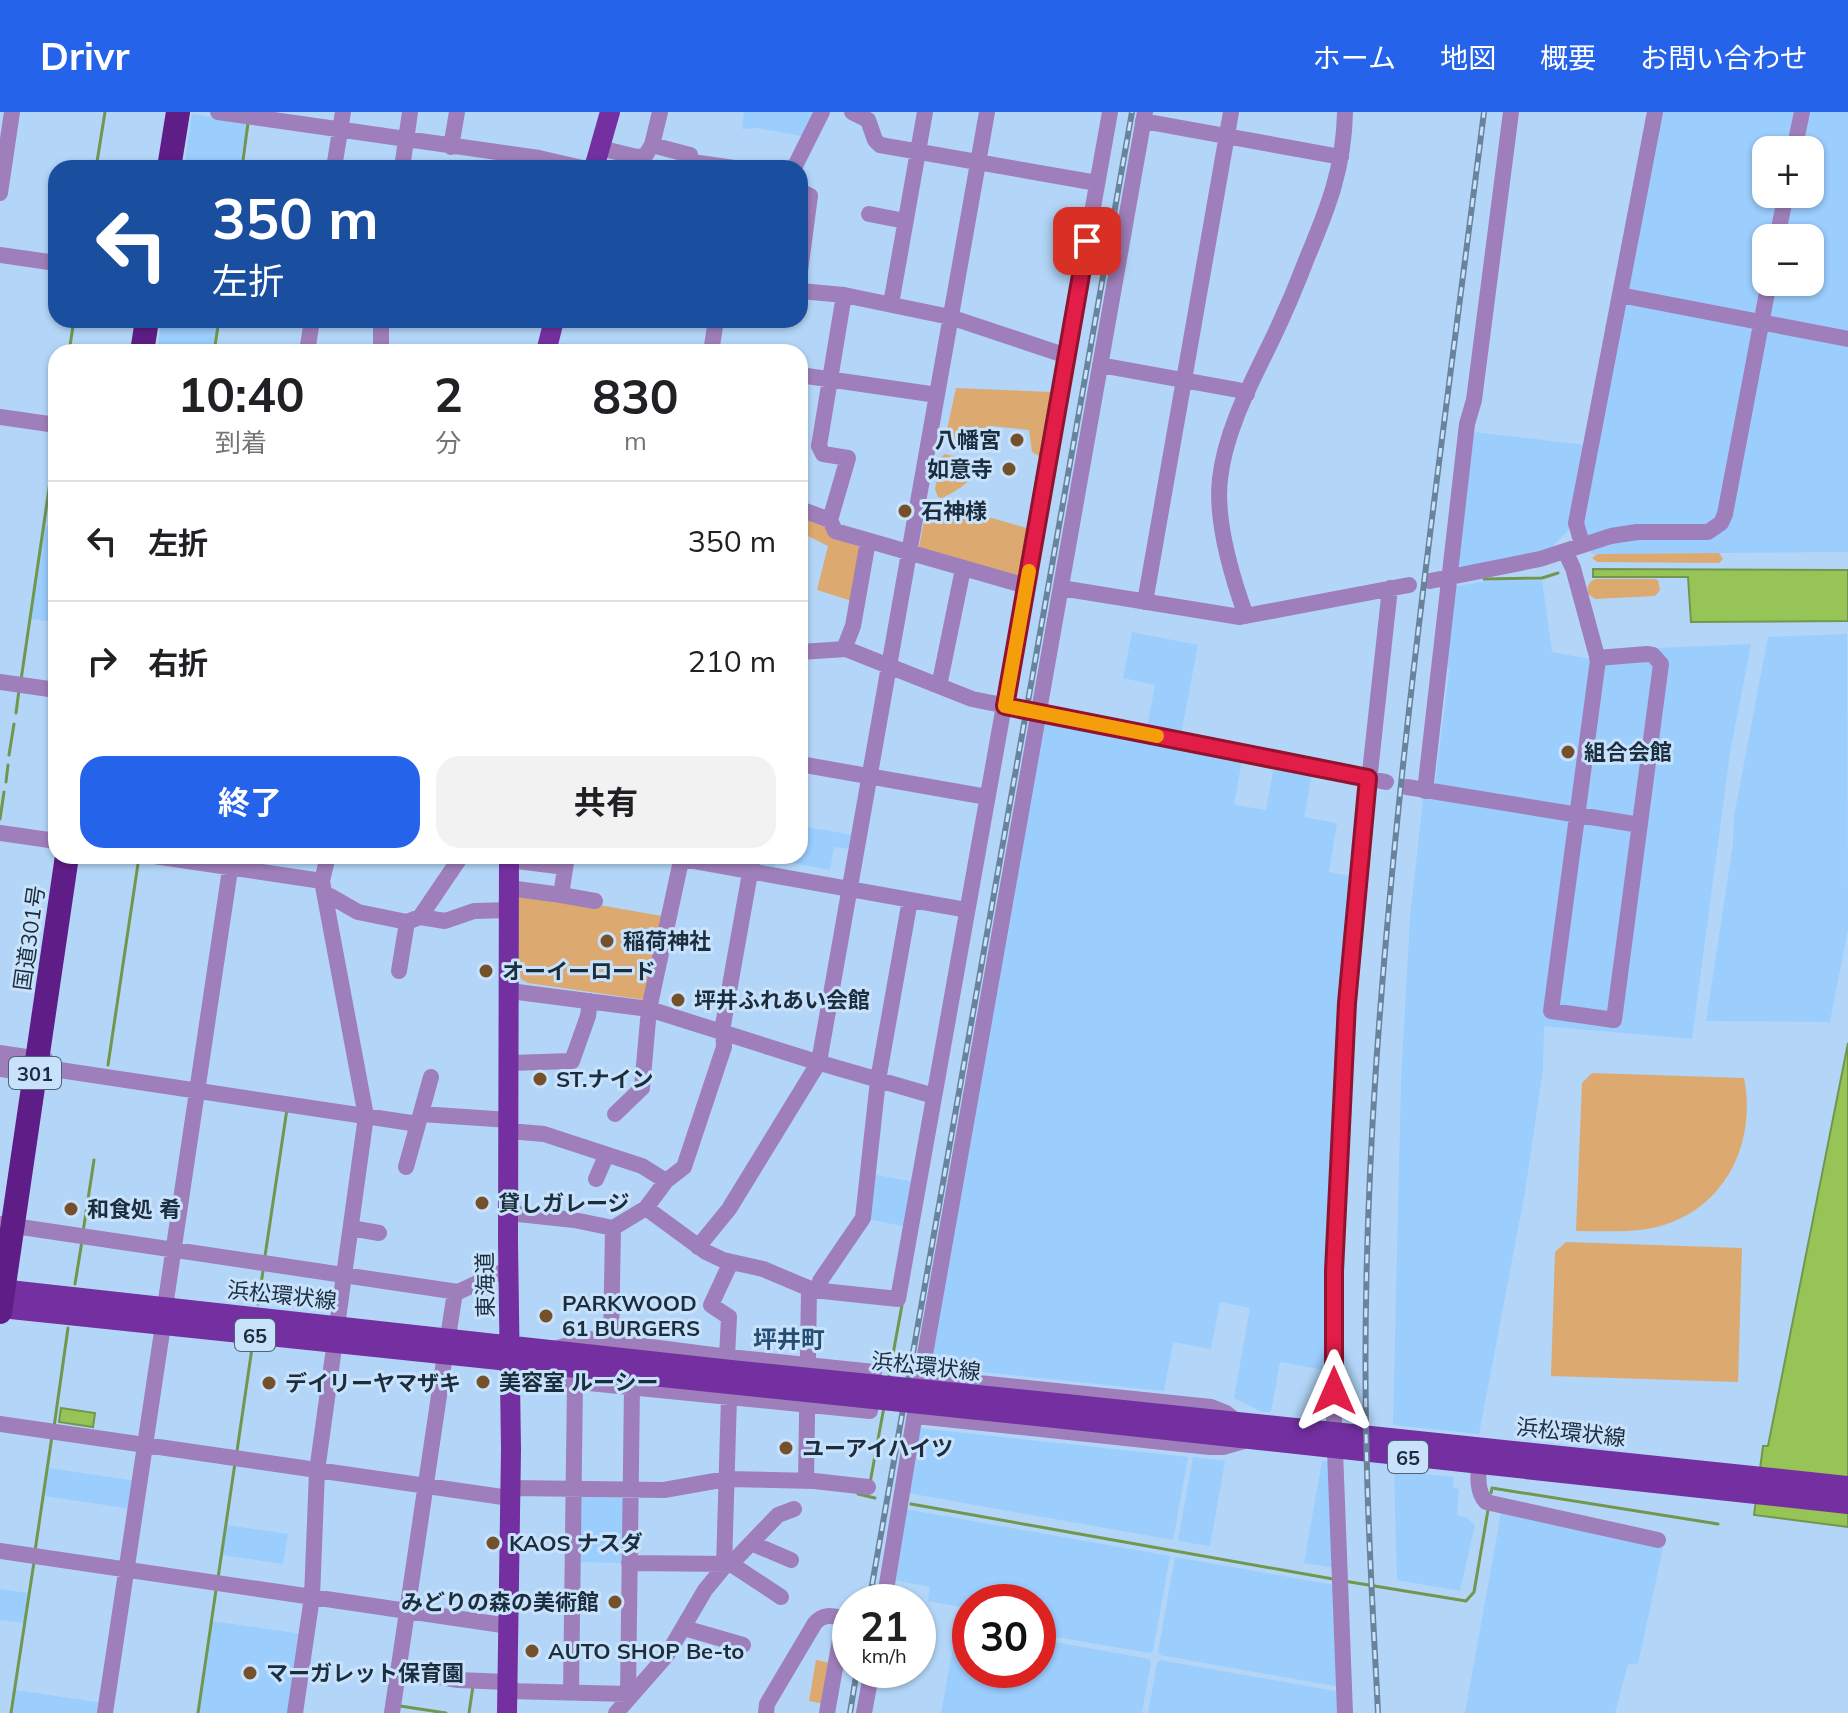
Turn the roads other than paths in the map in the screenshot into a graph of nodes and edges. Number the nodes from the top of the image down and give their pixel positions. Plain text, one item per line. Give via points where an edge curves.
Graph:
1 (12, 112) edge
2 (178, 112) edge
3 (218, 112) edge
4 (343, 112) edge
5 (410, 112) edge
6 (457, 112) edge
7 (610, 112) edge
8 (660, 112) edge
9 (822, 112) edge
10 (852, 112) edge
11 (925, 112) edge
12 (987, 112) edge
13 (1110, 112) edge
14 (1231, 112) edge
15 (1345, 112) edge
16 (1511, 112) edge
17 (1655, 112) edge
18 (1802, 112) edge
19 (1144, 116) edge
20 (340, 130) junction
21 (1226, 136) junction
22 (1797, 136) edge
23 (406, 140) junction
24 (652, 145) junction
25 (451, 147) junction
26 (918, 151) junction
27 (1341, 157) junction
28 (597, 158) edge
29 (170, 160) edge
30 (335, 160) edge
31 (403, 160) edge
32 (493, 160) edge
33 (548, 160) edge
34 (691, 160) edge
35 (798, 160) edge
36 (978, 162) junction
37 (1097, 183) junction
38 (0, 193) edge
39 (869, 214) dead end
40 (905, 221) junction
41 (0, 255) edge
42 (48, 262) edge
43 (808, 292) edge
44 (844, 295) junction
45 (1620, 295) junction
46 (1766, 296) edge
47 (891, 304) junction
48 (950, 317) junction
49 (1761, 322) junction
50 (1848, 339) edge
51 (1067, 356) junction
52 (1100, 365) junction
53 (808, 376) edge
54 (831, 379) junction
55 (1184, 380) junction
56 (1247, 394) junction
57 (937, 395) junction
58 (0, 417) edge
59 (48, 424) edge
60 (808, 512) edge
61 (830, 520) junction
62 (868, 541) junction
63 (1582, 544) junction
64 (1565, 551) junction
65 (909, 554) junction
66 (963, 569) junction
67 (1448, 578) junction
68 (1430, 581) dead end
69 (1409, 585) dead end
70 (1026, 586) junction
71 (1061, 588) junction
72 (1390, 588) junction
73 (1145, 602) junction
74 (1246, 616) junction
75 (844, 649) junction
76 (808, 651) edge
77 (1597, 658) junction
78 (889, 666) junction
79 (0, 682) edge
80 (939, 686) junction
81 (48, 689) edge
82 (1005, 706) junction
83 (1039, 713) junction
84 (808, 766) edge
85 (869, 777) junction
86 (1368, 778) junction
87 (1386, 782) dead end
88 (1407, 787) dead end
89 (1425, 791) junction
90 (987, 797) junction
91 (1577, 817) junction
92 (1640, 825) junction
93 (0, 833) edge
94 (48, 840) edge
95 (66, 864) edge
96 (231, 864) edge
97 (238, 864) edge
98 (327, 864) edge
99 (454, 864) edge
100 (509, 864) edge
101 (566, 864) edge
102 (681, 864) edge
103 (752, 864) edge
104 (509, 888) junction
105 (324, 889) junction
106 (849, 889) junction
107 (561, 895) junction
108 (910, 900) junction
109 (595, 901) dead end
110 (510, 910) junction
111 (967, 910) junction
112 (413, 920) junction
113 (399, 971) dead end
114 (510, 991) junction
115 (590, 1001) junction
116 (649, 1009) junction
117 (723, 1033) junction
118 (0, 1053) edge
119 (0, 1061) edge
120 (819, 1062) junction
121 (510, 1063) junction
122 (36, 1067) junction
123 (0, 1069) edge
124 (431, 1077) dead end
125 (878, 1080) junction
126 (197, 1091) junction
127 (934, 1096) junction
128 (615, 1114) dead end
129 (366, 1116) junction
130 (420, 1119) junction
131 (509, 1126) junction
132 (606, 1156) junction
133 (406, 1167) dead end
134 (596, 1179) dead end
135 (666, 1181) junction
136 (646, 1208) junction
137 (508, 1213) junction
138 (6, 1225) edge
139 (351, 1228) junction
140 (613, 1228) junction
141 (379, 1233) dead end
142 (698, 1247) junction
143 (174, 1250) junction
144 (731, 1262) junction
145 (508, 1273) junction
146 (345, 1275) junction
147 (814, 1290) junction
148 (455, 1292) junction
149 (1, 1301) edge
150 (164, 1316) junction
151 (337, 1335) junction
152 (611, 1342) junction
153 (447, 1346) junction
154 (510, 1353) junction
155 (553, 1358) junction
156 (806, 1365) junction
157 (729, 1377) junction
158 (921, 1377) junction
159 (575, 1381) junction
160 (632, 1387) junction
161 (806, 1404) junction
162 (916, 1416) junction
163 (0, 1424) edge
164 (1244, 1430) junction
165 (1334, 1440) junction
166 (145, 1445) junction
167 (1470, 1457) junction
168 (317, 1471) junction
169 (726, 1479) junction
170 (806, 1481) junction
171 (1745, 1483) junction
172 (1848, 1486) edge
173 (425, 1487) junction
174 (868, 1487) dead end
175 (573, 1489) junction
176 (630, 1489) junction
177 (510, 1493) junction
178 (1848, 1504) edge
179 (794, 1509) dead end
180 (1658, 1540) dead end
181 (751, 1543) junction
182 (0, 1551) edge
183 (791, 1560) dead end
184 (629, 1563) junction
185 (728, 1563) junction
186 (126, 1570) junction
187 (887, 1584) edge
188 (312, 1597) junction
189 (781, 1597) dead end
190 (407, 1611) junction
191 (509, 1626) junction
192 (684, 1628) junction
193 (743, 1645) dead end
194 (398, 1670) junction
195 (508, 1687) junction
196 (869, 1688) edge
197 (571, 1693) junction
198 (624, 1701) edge
199 (105, 1713) edge
200 (295, 1713) edge
201 (392, 1713) edge
202 (507, 1713) edge
203 (639, 1713) edge
204 (766, 1713) edge
205 (827, 1713) edge
206 (864, 1713) edge
207 (1345, 1713) edge

1 - 38 street
2 - 29 highway
3 - 20 street
4 - 20 street
5 - 23 street
6 - 25 street
7 - 28 main road
8 - 24 street
9 - 35 street
10 - 26 street via 868,120 880,145
11 - 26 street
12 - 36 street
13 - 37 street
14 - 21 street
15 - 27 street
16 - 67 street
17 - 45 street
18 - 22 street
19 - 21 street
19 - 52 street
20 - 23 street
20 - 30 street
21 - 27 street
21 - 55 street
23 - 25 street
23 - 31 street
24 - 28 street via 641,157
24 - 34 street via 690,155
25 - 32 street
26 - 36 street
26 - 40 street
27 - 56 street via 1326,213
32 - 33 street
36 - 37 street
36 - 48 street
37 - 51 street
39 - 40 street
40 - 47 street
41 - 42 street
43 - 44 street
44 - 47 street
44 - 54 street
45 - 49 street
45 - 63 street via 1576,523
46 - 49 street
47 - 48 street
48 - 51 street
48 - 57 street
49 - 50 street
49 - 63 street via 1721,523 1703,533 1624,534
51 - 70 street
52 - 55 street
52 - 71 street
53 - 54 street
54 - 57 street
54 - 61 street via 819,446 823,454 848,458
55 - 56 street
55 - 73 street
56 - 74 street via 1226,449 1219,494
57 - 65 street
58 - 59 street
60 - 61 street
61 - 62 street via 835,531
62 - 65 street
62 - 75 street
63 - 64 street
64 - 67 street
64 - 77 street
65 - 66 street
65 - 78 street
66 - 70 street
66 - 80 street
67 - 68 street
67 - 89 street
69 - 72 street
70 - 82 street
71 - 73 street
71 - 83 street
72 - 74 street
72 - 86 street
73 - 74 street
75 - 76 street
75 - 78 street
77 - 91 street
77 - 92 street via 1647,654 1661,664
78 - 80 street
78 - 85 street
79 - 81 street
80 - 82 street
82 - 83 street
82 - 90 street
83 - 86 street
83 - 158 street
84 - 85 street
85 - 90 street
85 - 106 street
86 - 87 street
86 - 165 street via 1348,975 1334,1271
88 - 89 street
89 - 91 street
90 - 111 street
91 - 92 street
91 - 92 street via 1551,1011 1614,1020
93 - 94 street
95 - 122 highway, 国道301号 / 301
96 - 126 street
97 - 105 street
98 - 105 street
99 - 112 street
100 - 104 main road, 東海道
101 - 107 street
102 - 116 street
103 - 106 street
103 - 117 street
104 - 107 street
104 - 110 main road, 東海道
105 - 112 street via 358,912
105 - 129 street
106 - 108 street
106 - 120 street
107 - 109 street
108 - 111 street
108 - 125 street
110 - 112 street via 474,911 445,921
110 - 114 main road, 東海道
111 - 127 street
112 - 113 street
114 - 115 street
114 - 121 main road, 東海道
115 - 116 street
115 - 121 street via 572,1061
116 - 117 street
116 - 128 street via 642,1088
117 - 120 street
117 - 135 street via 724,1047 684,1167
118 - 122 street
119 - 122 street
120 - 125 street
120 - 142 street via 729,1209
121 - 131 main road, 東海道
122 - 123 street
122 - 126 street via 117,1087 133,1081
122 - 138 highway, 国道301号 / 301
124 - 130 street
125 - 127 street
125 - 147 street via 863,1218
126 - 129 street
126 - 143 street
127 - 147 street via 898,1299
129 - 130 street
129 - 139 street
130 - 131 street
130 - 133 street
131 - 132 street
131 - 137 main road, 東海道
132 - 134 street
132 - 135 street via 642,1166
135 - 136 street
136 - 140 street
136 - 142 street
137 - 140 street
137 - 145 main road, 東海道
138 - 143 street
138 - 149 highway, 国道301号 / 301
139 - 141 street
139 - 146 street
140 - 152 street
142 - 144 street
143 - 146 street
143 - 150 street
144 - 147 street
144 - 157 street via 711,1305 729,1317
145 - 148 street
145 - 154 main road, 東海道
146 - 148 street
146 - 151 street
147 - 156 street
148 - 153 street
149 - 150 main road, 浜松環状線 / 65
150 - 151 main road, 浜松環状線 / 65
150 - 166 street
151 - 153 main road, 浜松環状線 / 65
151 - 168 street
152 - 155 street via 588,1339
152 - 157 street
153 - 154 main road, 浜松環状線 / 65
153 - 173 street
154 - 155 main road, 浜松環状線 / 65
154 - 177 main road, 東海道
155 - 157 main road, 浜松環状線 / 65
155 - 159 street via 569,1381
156 - 157 street
156 - 161 street
156 - 161 street via 874,1372 870,1411
157 - 160 street
157 - 161 street
157 - 164 main road, 浜松環状線 / 65, bridge
157 - 169 street
158 - 162 street
158 - 164 street via 1211,1407
159 - 160 street
159 - 175 street
160 - 176 street
161 - 170 street
162 - 164 street via 1210,1447 1235,1445
162 - 187 street
163 - 166 street
164 - 165 main road, 浜松環状線 / 65
165 - 167 main road, 浜松環状線 / 65
165 - 207 street
166 - 168 street
166 - 186 street
167 - 171 main road, 浜松環状線 / 65
167 - 180 street via 1486,1502
168 - 173 street
168 - 188 street
169 - 170 street
169 - 176 street via 672,1489
169 - 185 street
170 - 174 street
171 - 172 main road, 浜松環状線 / 65
171 - 178 main road, 浜松環状線 / 65
173 - 177 street
173 - 190 street
175 - 176 street
175 - 177 street
175 - 197 street
176 - 184 street
177 - 191 main road, 東海道
179 - 181 street via 778,1515
181 - 183 street
181 - 185 street
182 - 186 street
184 - 185 street
184 - 198 street
185 - 189 street
185 - 192 street
186 - 188 street
186 - 199 street
188 - 190 street
188 - 200 street
190 - 191 street
190 - 194 street
191 - 195 main road, 東海道
192 - 193 street
192 - 198 street via 667,1655
194 - 195 street
194 - 201 street
195 - 197 street
195 - 202 main road, 東海道
196 - 206 street
197 - 198 street
198 - 203 street
204 - 205 street via 815,1623 831,1616 844,1618

